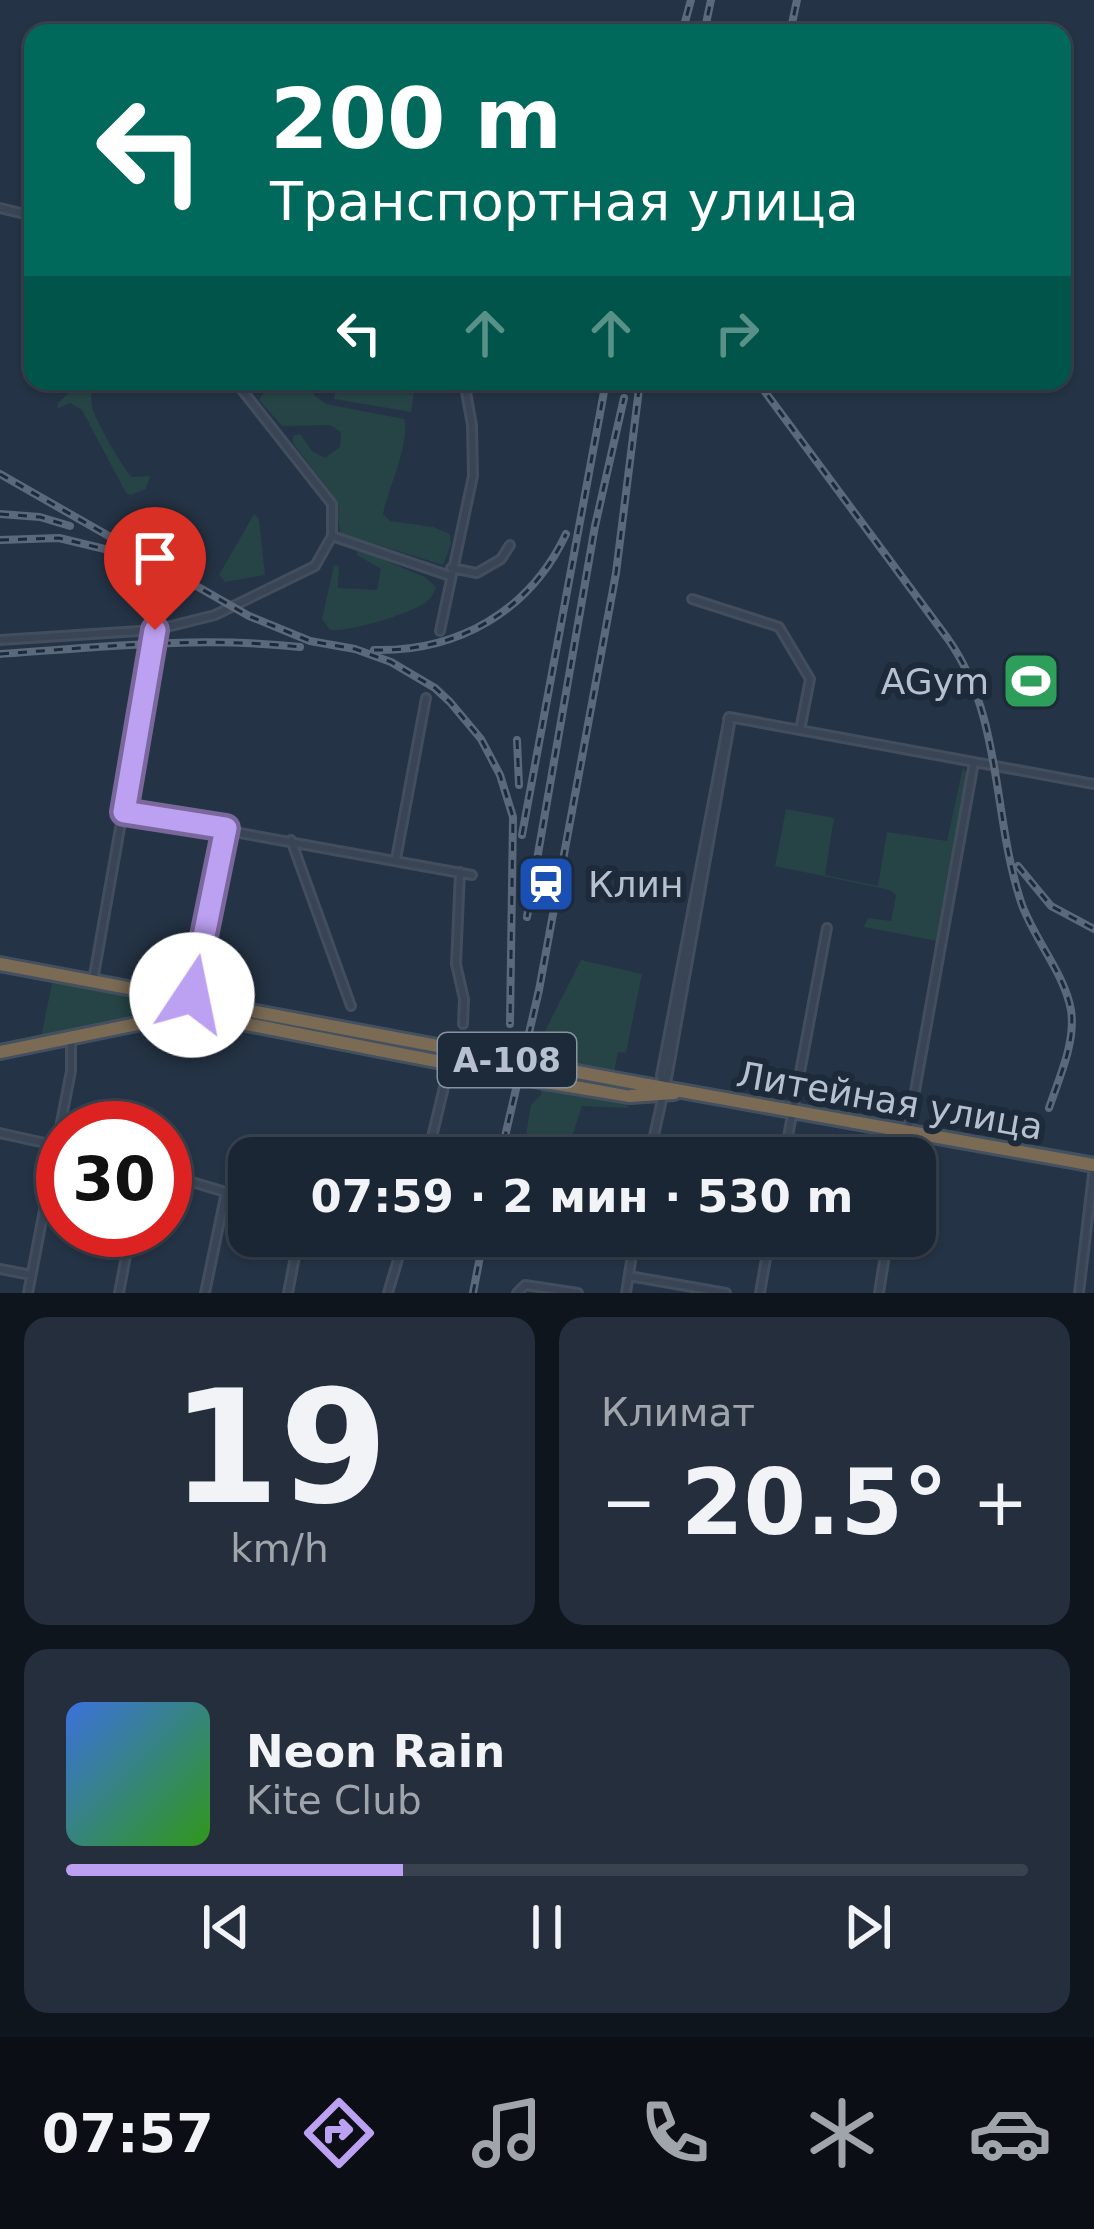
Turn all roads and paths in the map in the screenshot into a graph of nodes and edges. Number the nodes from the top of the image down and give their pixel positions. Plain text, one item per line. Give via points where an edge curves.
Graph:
1 (242, 390) edge
2 (466, 390) edge
3 (332, 536) junction
4 (510, 545) dead end
5 (450, 572) junction
6 (692, 599) dead end
7 (155, 630) junction
8 (440, 631) dead end
9 (0, 640) edge
10 (426, 698) dead end
11 (800, 730) junction
12 (974, 762) junction
13 (1094, 784) edge
14 (124, 812) junction
15 (226, 828) junction
16 (291, 840) junction
17 (396, 860) junction
18 (460, 872) junction
19 (472, 875) dead end
20 (827, 928) dead end
21 (0, 964) edge
22 (93, 981) junction
23 (145, 991) junction
24 (191, 1000) junction
25 (351, 1006) dead end
26 (143, 1024) junction
27 (463, 1024) dead end
28 (69, 1037) junction
29 (381, 1043) junction
30 (0, 1052) edge
31 (445, 1083) dead end
32 (665, 1088) junction
33 (637, 1090) junction
34 (66, 1101) edge
35 (658, 1114) junction
36 (792, 1114) junction
37 (0, 1133) edge
38 (908, 1134) junction
39 (432, 1137) edge
40 (653, 1137) edge
41 (788, 1137) edge
42 (907, 1137) edge
43 (36, 1144) edge
44 (1094, 1166) edge
45 (192, 1182) edge
46 (226, 1192) joint
47 (36, 1253) edge
48 (125, 1257) edge
49 (295, 1257) edge
50 (399, 1257) edge
51 (632, 1257) edge
52 (766, 1257) edge
53 (884, 1257) edge
54 (0, 1269) edge
55 (31, 1275) junction
56 (629, 1276) junction
57 (28, 1293) edge
58 (118, 1293) edge
59 (205, 1293) edge
60 (288, 1293) edge
61 (388, 1293) edge
62 (517, 1293) edge
63 (578, 1293) edge
64 (626, 1293) edge
65 (726, 1293) edge
66 (760, 1293) edge
67 (878, 1293) edge
68 (1079, 1293) edge

1 - 3 street via 328,496
2 - 5 street via 473,476
3 - 5 street
3 - 7 street via 315,566 215,616
4 - 5 street via 477,573
5 - 8 street
6 - 11 street via 779,627 810,679
7 - 9 street
7 - 14 street
10 - 17 street
11 - 12 street
11 - 32 street via 729,718
12 - 13 street
12 - 38 street
14 - 15 street
14 - 22 street
15 - 16 street
15 - 24 street
16 - 17 street
16 - 25 street
17 - 18 street
18 - 19 street
18 - 27 street
20 - 36 street
21 - 22 highway, А-108
22 - 23 highway, А-108
23 - 24 highway, А-108
23 - 26 highway via 153,1005
24 - 29 highway, Литейная улица / А-108
26 - 28 highway, А-108
26 - 29 highway, А-108 via 201,1016
28 - 30 highway, А-108
28 - 34 street
29 - 33 highway, Литейная улица / А-108, bridge
31 - 39 street
32 - 33 highway, Литейная улица / А-108
32 - 35 street
32 - 36 highway, Литейная улица / А-108
33 - 35 street
35 - 40 street
36 - 38 highway, Литейная улица / А-108
36 - 41 street
37 - 43 street
38 - 42 street
38 - 44 highway, Литейная улица / А-108
44 - 68 street
45 - 46 street
46 - 59 street
47 - 55 street
48 - 58 street
49 - 60 street
50 - 61 street
51 - 56 street
52 - 66 street
53 - 67 street
54 - 55 street
55 - 57 street
56 - 64 street
56 - 65 street
62 - 63 street via 522,1285

